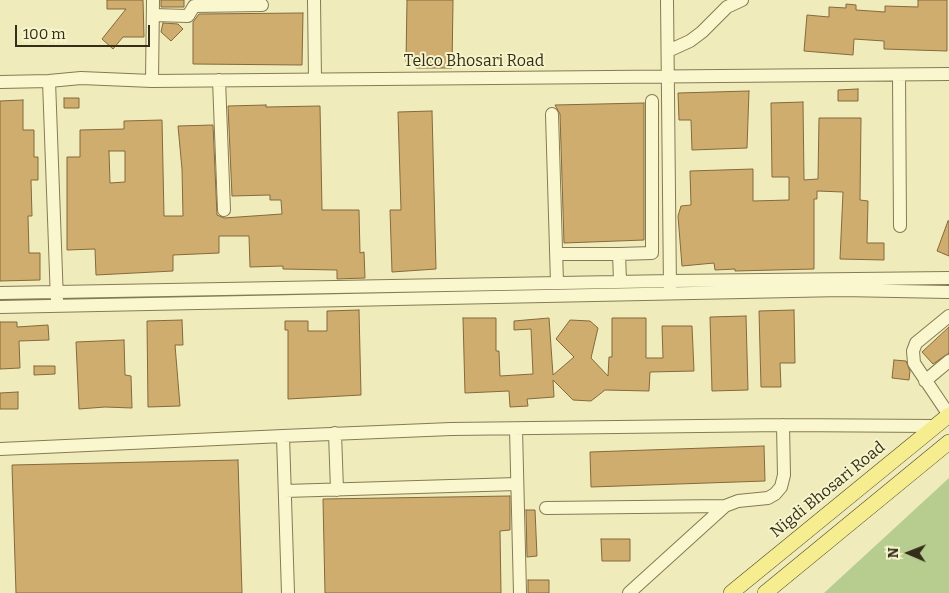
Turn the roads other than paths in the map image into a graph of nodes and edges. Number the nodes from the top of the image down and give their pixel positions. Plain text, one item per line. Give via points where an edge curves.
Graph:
1 (153, 0) edge
2 (314, 0) edge
3 (668, 0) edge
4 (742, 0) edge
5 (262, 5) dead end
6 (153, 16) junction
7 (668, 51) junction
8 (949, 74) edge
9 (899, 75) junction
10 (668, 76) junction
11 (316, 79) junction
12 (219, 80) junction
13 (152, 81) junction
14 (0, 82) edge
15 (49, 82) junction
16 (652, 101) dead end
17 (552, 114) dead end
18 (224, 210) dead end
19 (900, 226) dead end
20 (556, 254) junction
21 (618, 254) junction
22 (949, 278) edge
23 (671, 280) junction
24 (620, 282) junction
25 (557, 283) junction
26 (56, 292) junction
27 (949, 292) edge
28 (0, 293) edge
29 (670, 294) junction
30 (57, 306) junction
31 (0, 307) edge
32 (949, 316) edge
33 (949, 361) edge
34 (925, 381) junction
35 (949, 415) edge
36 (783, 425) junction
37 (935, 426) junction
38 (516, 429) junction
39 (335, 433) junction
40 (283, 436) junction
41 (949, 442) edge
42 (0, 449) edge
43 (517, 484) junction
44 (337, 490) junction
45 (285, 491) junction
46 (725, 506) junction
47 (546, 508) dead end
48 (288, 593) edge
49 (520, 593) edge
50 (629, 593) edge
51 (731, 593) edge
52 (764, 593) edge

1 - 6 street
2 - 11 street
3 - 7 street
4 - 7 street via 727,7 690,41
5 - 6 street via 194,6 188,16
6 - 13 street
7 - 10 street
8 - 9 street, Telco Bhosari Road
9 - 10 street, Telco Bhosari Road
9 - 19 street
10 - 11 street, Telco Bhosari Road
10 - 23 street
11 - 12 street, Telco Bhosari Road
12 - 13 street, Telco Bhosari Road
12 - 18 street
13 - 15 street, Telco Bhosari Road via 81,78
14 - 15 street, Telco Bhosari Road
15 - 26 street
16 - 21 street via 652,254
17 - 20 street
20 - 21 street
20 - 25 street
21 - 24 street
22 - 23 street
23 - 24 street
23 - 29 street
24 - 25 street
25 - 26 street
26 - 28 street
26 - 30 street
27 - 29 street via 842,290
29 - 30 street
30 - 31 street
32 - 34 street via 916,343 913,351 914,363
33 - 34 street
34 - 35 street
35 - 37 main road, Nigdi Bhosari Road
36 - 37 street
36 - 38 street
36 - 46 street via 784,475 781,487 768,498 738,501
37 - 51 main road, Nigdi Bhosari Road
38 - 39 street
38 - 43 street
39 - 40 street
39 - 44 street
40 - 42 street
40 - 45 street
41 - 52 main road
43 - 44 street
43 - 49 street
44 - 45 street
45 - 48 street
46 - 47 street
46 - 50 street

